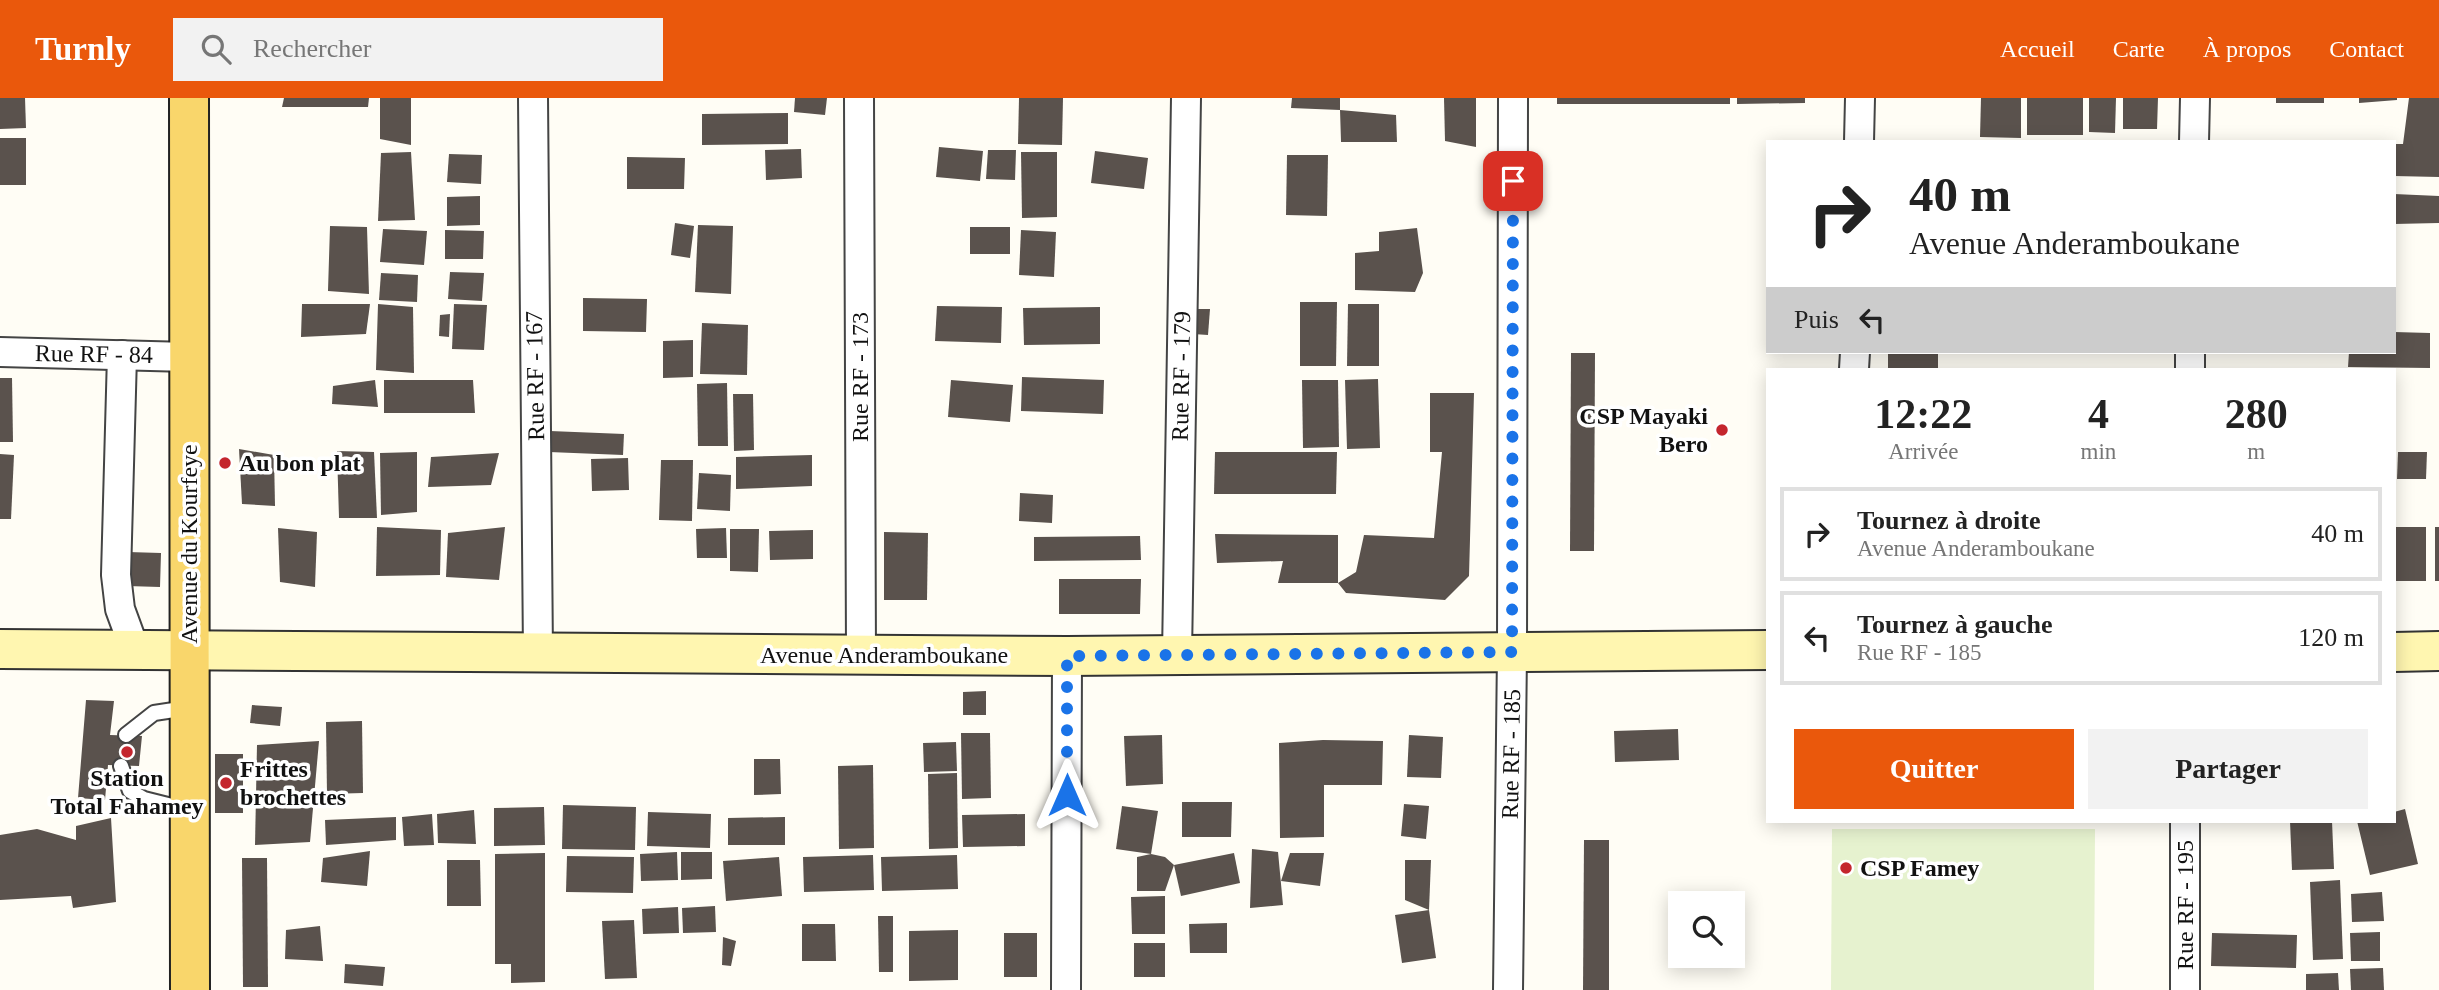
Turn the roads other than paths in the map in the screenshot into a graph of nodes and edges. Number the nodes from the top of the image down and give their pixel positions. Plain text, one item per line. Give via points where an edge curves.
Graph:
1 (189, 98) edge
2 (533, 98) edge
3 (859, 98) edge
4 (1186, 98) edge
5 (1513, 98) edge
6 (1860, 98) edge
7 (2195, 98) edge
8 (1859, 140) edge
9 (2194, 140) edge
10 (0, 352) edge
11 (122, 355) junction
12 (188, 357) junction
13 (0, 649) edge
14 (135, 650) junction
15 (189, 650) junction
16 (1766, 650) edge
17 (1512, 652) junction
18 (2396, 652) edge
19 (2439, 652) edge
20 (538, 654) junction
21 (1177, 655) junction
22 (861, 656) junction
23 (1067, 656) junction
24 (189, 707) junction
25 (126, 734) dead end
26 (121, 766) dead end
27 (189, 810) junction
28 (2185, 823) edge
29 (190, 990) edge
30 (1066, 990) edge
31 (1508, 990) edge
32 (2185, 990) edge

1 - 12 main road, Avenue du Kourfeye
2 - 20 street, Rue RF - 167
3 - 22 street, Rue RF - 173
4 - 21 street, Rue RF - 179
5 - 17 street, Rue RF - 185
6 - 8 street
7 - 9 street
10 - 11 street, Rue RF - 84
11 - 12 street, Rue RF - 84
11 - 14 street via 116,575 120,609
12 - 15 main road, Avenue du Kourfeye
13 - 14 street, Avenue Anderamboukane
14 - 15 street, Avenue Anderamboukane
15 - 20 street, Avenue Anderamboukane
15 - 24 main road, Avenue du Kourfeye
16 - 17 street, Avenue Anderamboukane
17 - 21 street, Avenue Anderamboukane
17 - 31 street, Rue RF - 185
18 - 19 street
20 - 22 street, Avenue Anderamboukane
21 - 23 street, Avenue Anderamboukane
22 - 23 street, Avenue Anderamboukane
23 - 30 street
24 - 25 lane via 154,713
24 - 27 main road, Avenue du Kourfeye
26 - 27 lane via 130,791
27 - 29 main road, Avenue du Kourfeye
28 - 32 street, Rue RF - 195

